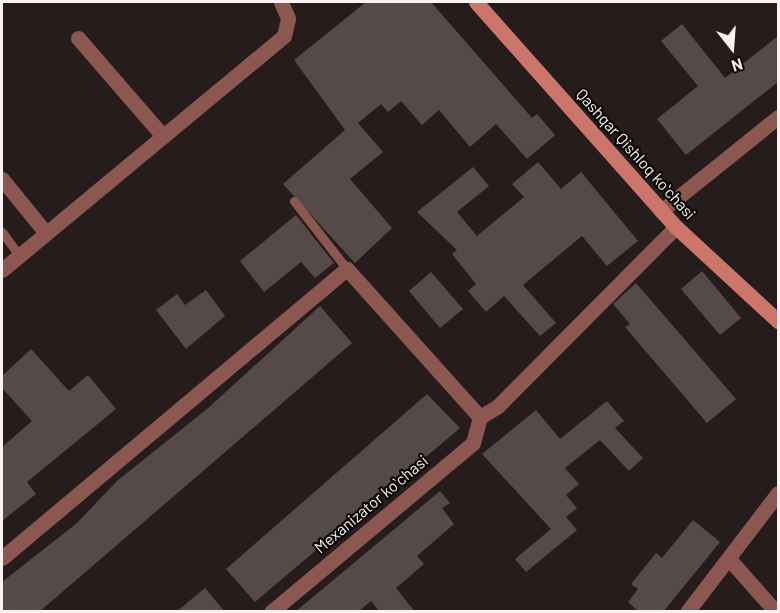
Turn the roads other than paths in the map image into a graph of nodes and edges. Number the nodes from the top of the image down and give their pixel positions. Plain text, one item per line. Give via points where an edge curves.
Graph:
1 (281, 2) edge
2 (476, 2) edge
3 (78, 38) dead end
4 (778, 117) edge
5 (162, 135) junction
6 (2, 179) edge
7 (294, 201) dead end
8 (661, 211) junction
9 (675, 227) junction
10 (2, 232) edge
11 (45, 232) junction
12 (19, 255) junction
13 (346, 269) junction
14 (2, 270) edge
15 (778, 321) edge
16 (480, 417) junction
17 (778, 493) edge
18 (2, 558) edge
19 (730, 560) junction
20 (271, 612) edge
21 (687, 612) edge
22 (776, 612) edge

1 - 5 street via 288,18 284,36
2 - 8 main road, Qashqar Qishloq koʻchasi
3 - 5 street
4 - 8 street
5 - 11 street
6 - 11 street
7 - 13 lane
8 - 9 main road, Qashqar Qishloq koʻchasi
9 - 15 main road, Qashqar Qishloq koʻchasi
9 - 16 street via 498,406
10 - 12 lane
11 - 12 street
12 - 14 street
13 - 16 street
13 - 18 street
16 - 20 street, Mexanizator koʻchasi via 473,443
17 - 19 street
19 - 21 street
19 - 22 street

